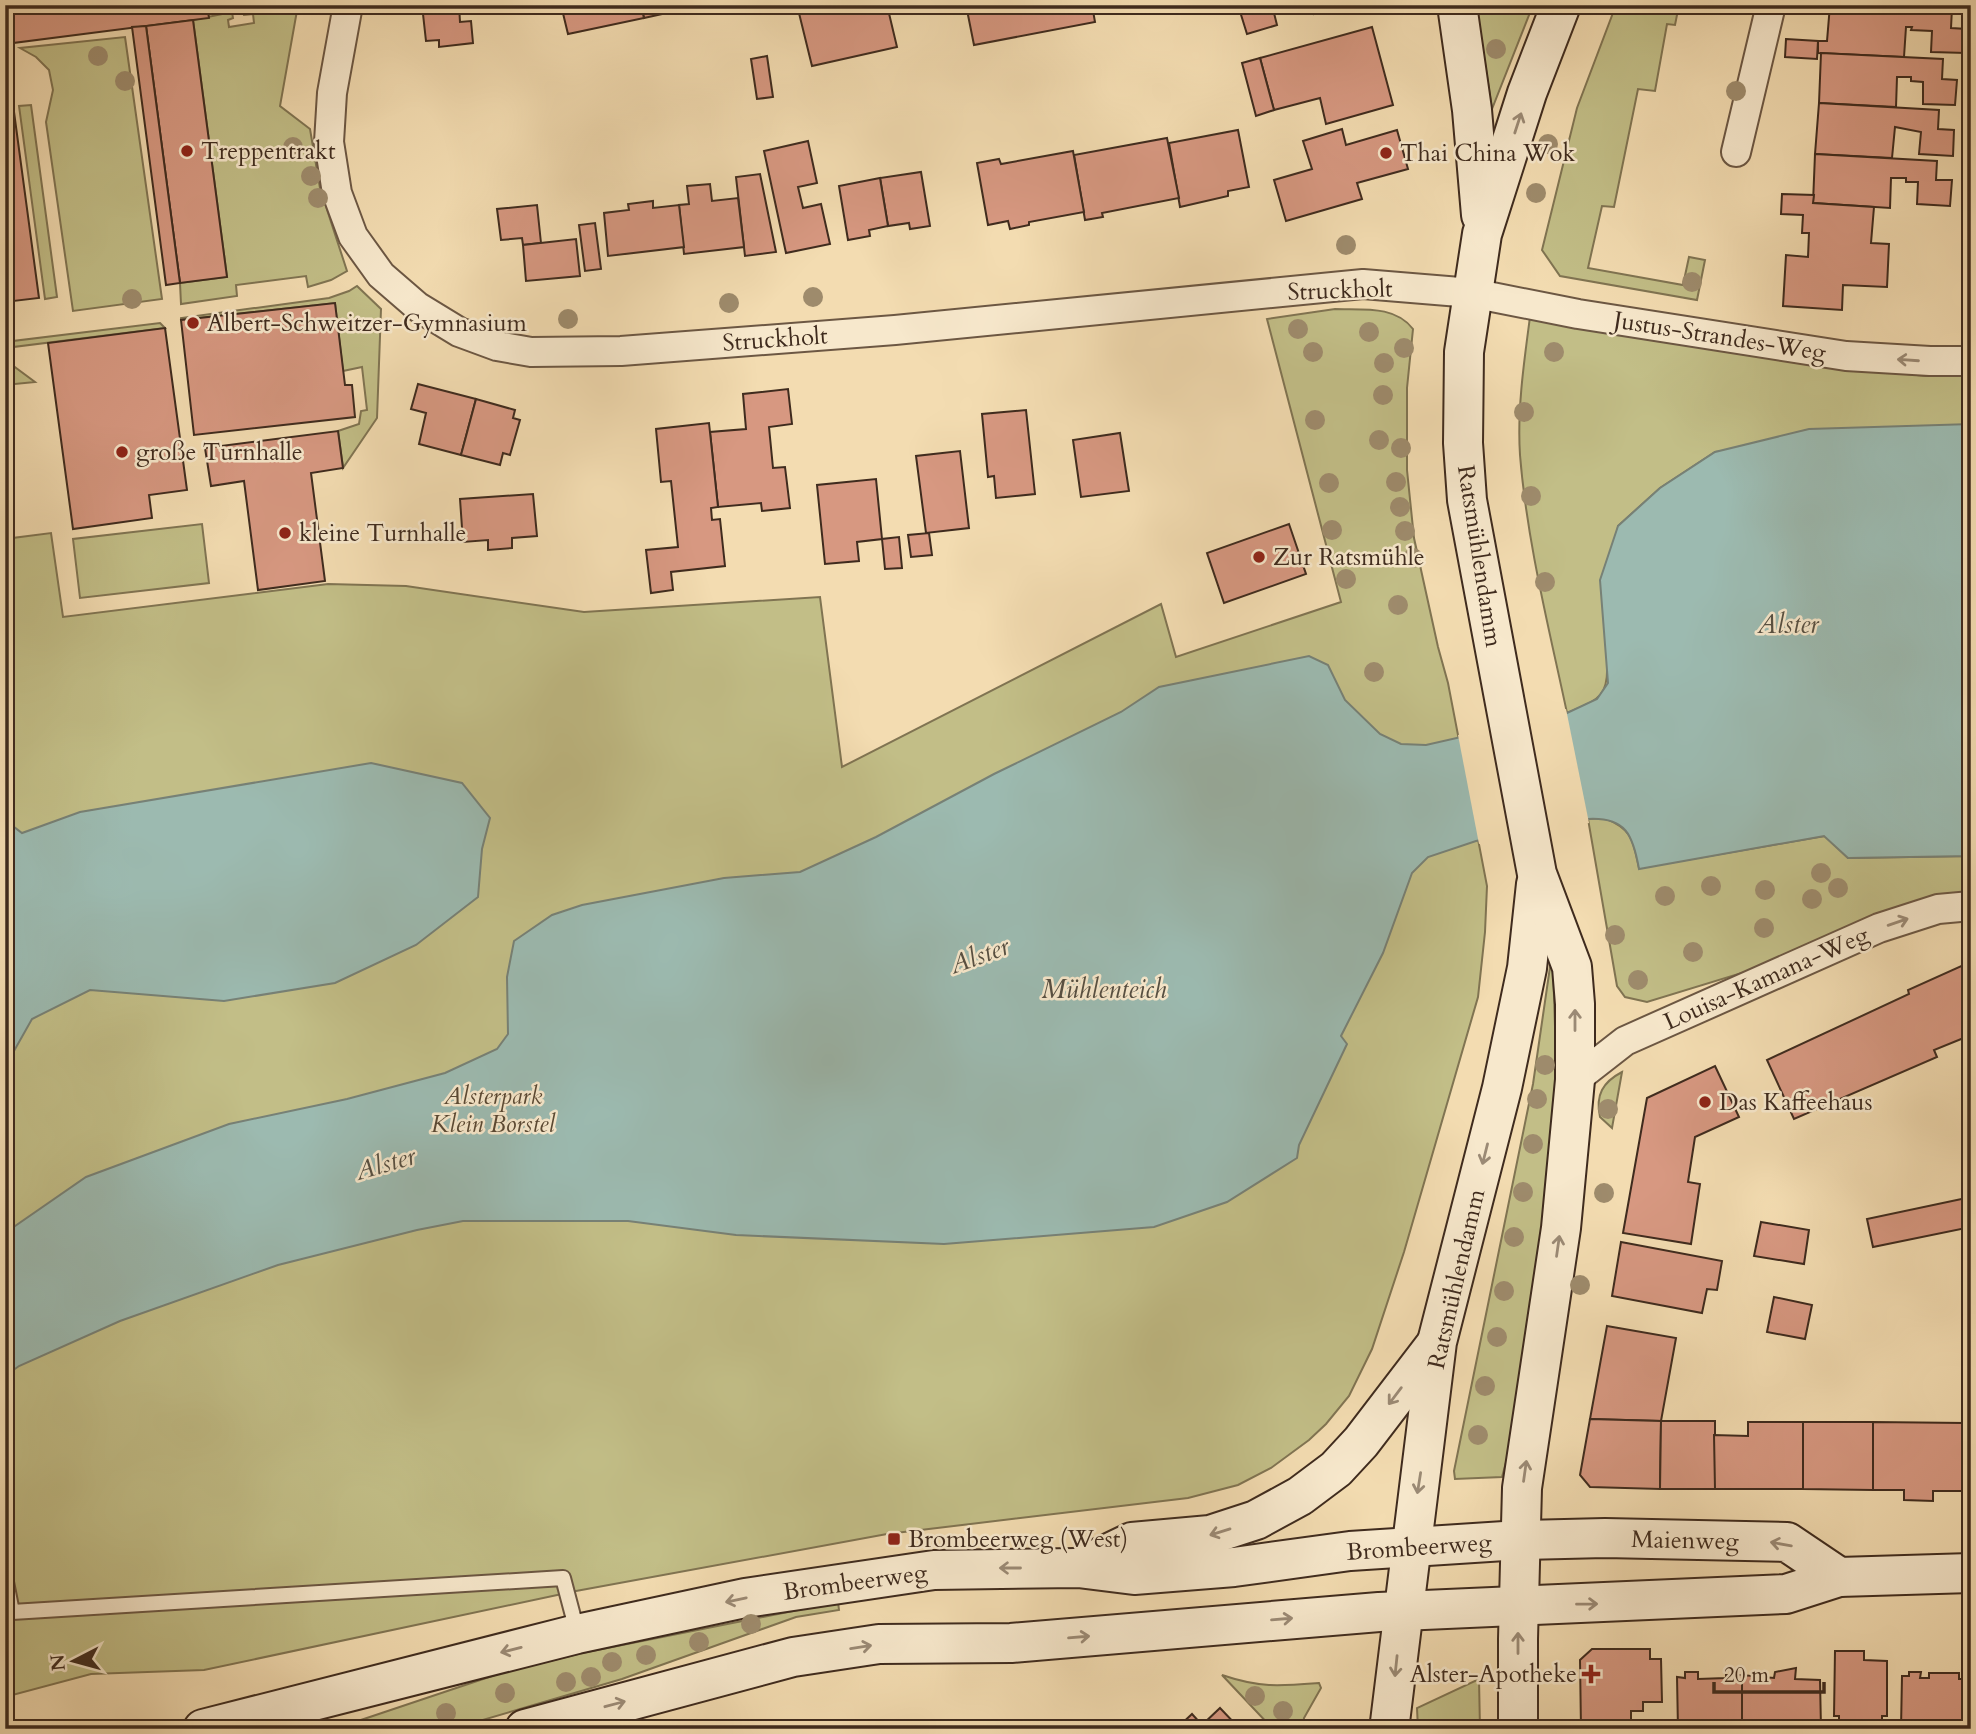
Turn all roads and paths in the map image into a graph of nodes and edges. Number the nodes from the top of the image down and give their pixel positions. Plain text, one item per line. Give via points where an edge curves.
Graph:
1 (348, 5) edge
2 (1457, 5) edge
3 (1561, 5) edge
4 (1771, 5) edge
5 (1736, 152) dead end
6 (1482, 234) junction
7 (1472, 293) junction
8 (1971, 360) edge
9 (1537, 874) junction
10 (1971, 905) edge
11 (1575, 1080) junction
12 (1437, 1342) junction
13 (1520, 1539) junction
14 (1410, 1547) junction
15 (1079, 1569) junction
16 (1971, 1573) edge
17 (5, 1577) edge
18 (1839, 1577) junction
19 (1519, 1605) junction
20 (1402, 1611) junction
21 (577, 1634) junction
22 (1390, 1726) edge
23 (203, 1729) edge
24 (525, 1729) edge
25 (1518, 1729) edge

1 - 7 street, Struckholt via 332,93 329,142 337,193 353,236 381,275 418,307 460,332 497,346 531,352 621,351 895,330 1363,284
2 - 6 main road, Ratsmühlendamm via 1472,110
6 -> 3 main road, Ratsmühlendamm
4 - 5 street
6 - 7 main road, Ratsmühlendamm
8 -> 7 street, Justus-Strandes-Weg via 1846,356
7 - 9 main road, Ratsmühlendamm via 1464,352 1467,500
11 -> 9 main road, Ratsmühlendamm via 1572,967
9 -> 12 main road, Ratsmühlendamm via 1517,1021
11 -> 10 street, Louisa-Kamana-Weg via 1625,1041 1879,928 1938,909
13 -> 11 main road, Ratsmühlendamm via 1522,1488 1561,1228
12 -> 14 main road, Ratsmühlendamm
12 -> 15 main road via 1361,1442 1336,1469 1300,1496 1256,1520 1210,1535 1132,1542
13 - 14 main road, Brombeerweg
18 -> 13 main road, Maienweg via 1787,1542
13 - 19 main road, Ratsmühlendamm
14 - 15 main road, Brombeerweg via 1134,1575
14 - 20 main road, Ratsmühlendamm
15 -> 21 main road, Brombeerweg via 969,1568 874,1577 745,1598
16 - 18 main road
17 - 21 lane via 12,1612 563,1578
19 -> 18 main road via 1786,1594
19 - 20 main road
25 -> 19 main road, Ratsmühlendamm
20 -> 22 main road, Ratsmühlendamm
24 -> 20 main road via 793,1657 879,1644 1011,1643
21 -> 23 main road, Brombeerweg

